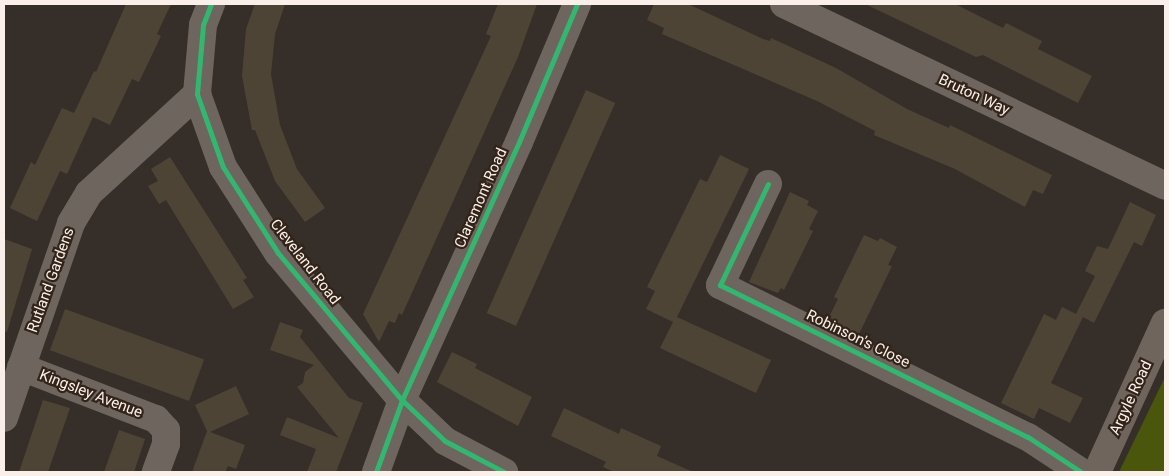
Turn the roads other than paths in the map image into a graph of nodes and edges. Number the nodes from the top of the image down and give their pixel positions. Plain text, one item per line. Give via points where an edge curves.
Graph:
1 (211, 4) edge
2 (577, 4) edge
3 (784, 4) edge
4 (197, 94) junction
5 (768, 184) dead end
6 (1165, 186) edge
7 (1165, 323) edge
8 (21, 368) junction
9 (402, 400) junction
10 (4, 418) edge
11 (156, 472) edge
12 (376, 472) edge
13 (504, 472) edge
14 (1080, 472) edge
15 (1096, 472) edge

1 - 4 street, Cleveland Road via 203,25
2 - 9 street, Claremont Road via 520,142
3 - 6 street, Bruton Way
4 - 8 street, Rutland Gardens via 90,193 59,250
4 - 9 street, Cleveland Road via 223,167 278,253
5 - 14 street, Robinson's Close via 720,285 1028,437
7 - 15 main road, Argyle Road
8 - 10 street, Kingsley Avenue
8 - 11 street, Kingsley Avenue via 156,419 166,430 166,444
9 - 12 street, Claremont Road
9 - 13 street, Cleveland Road via 445,441

